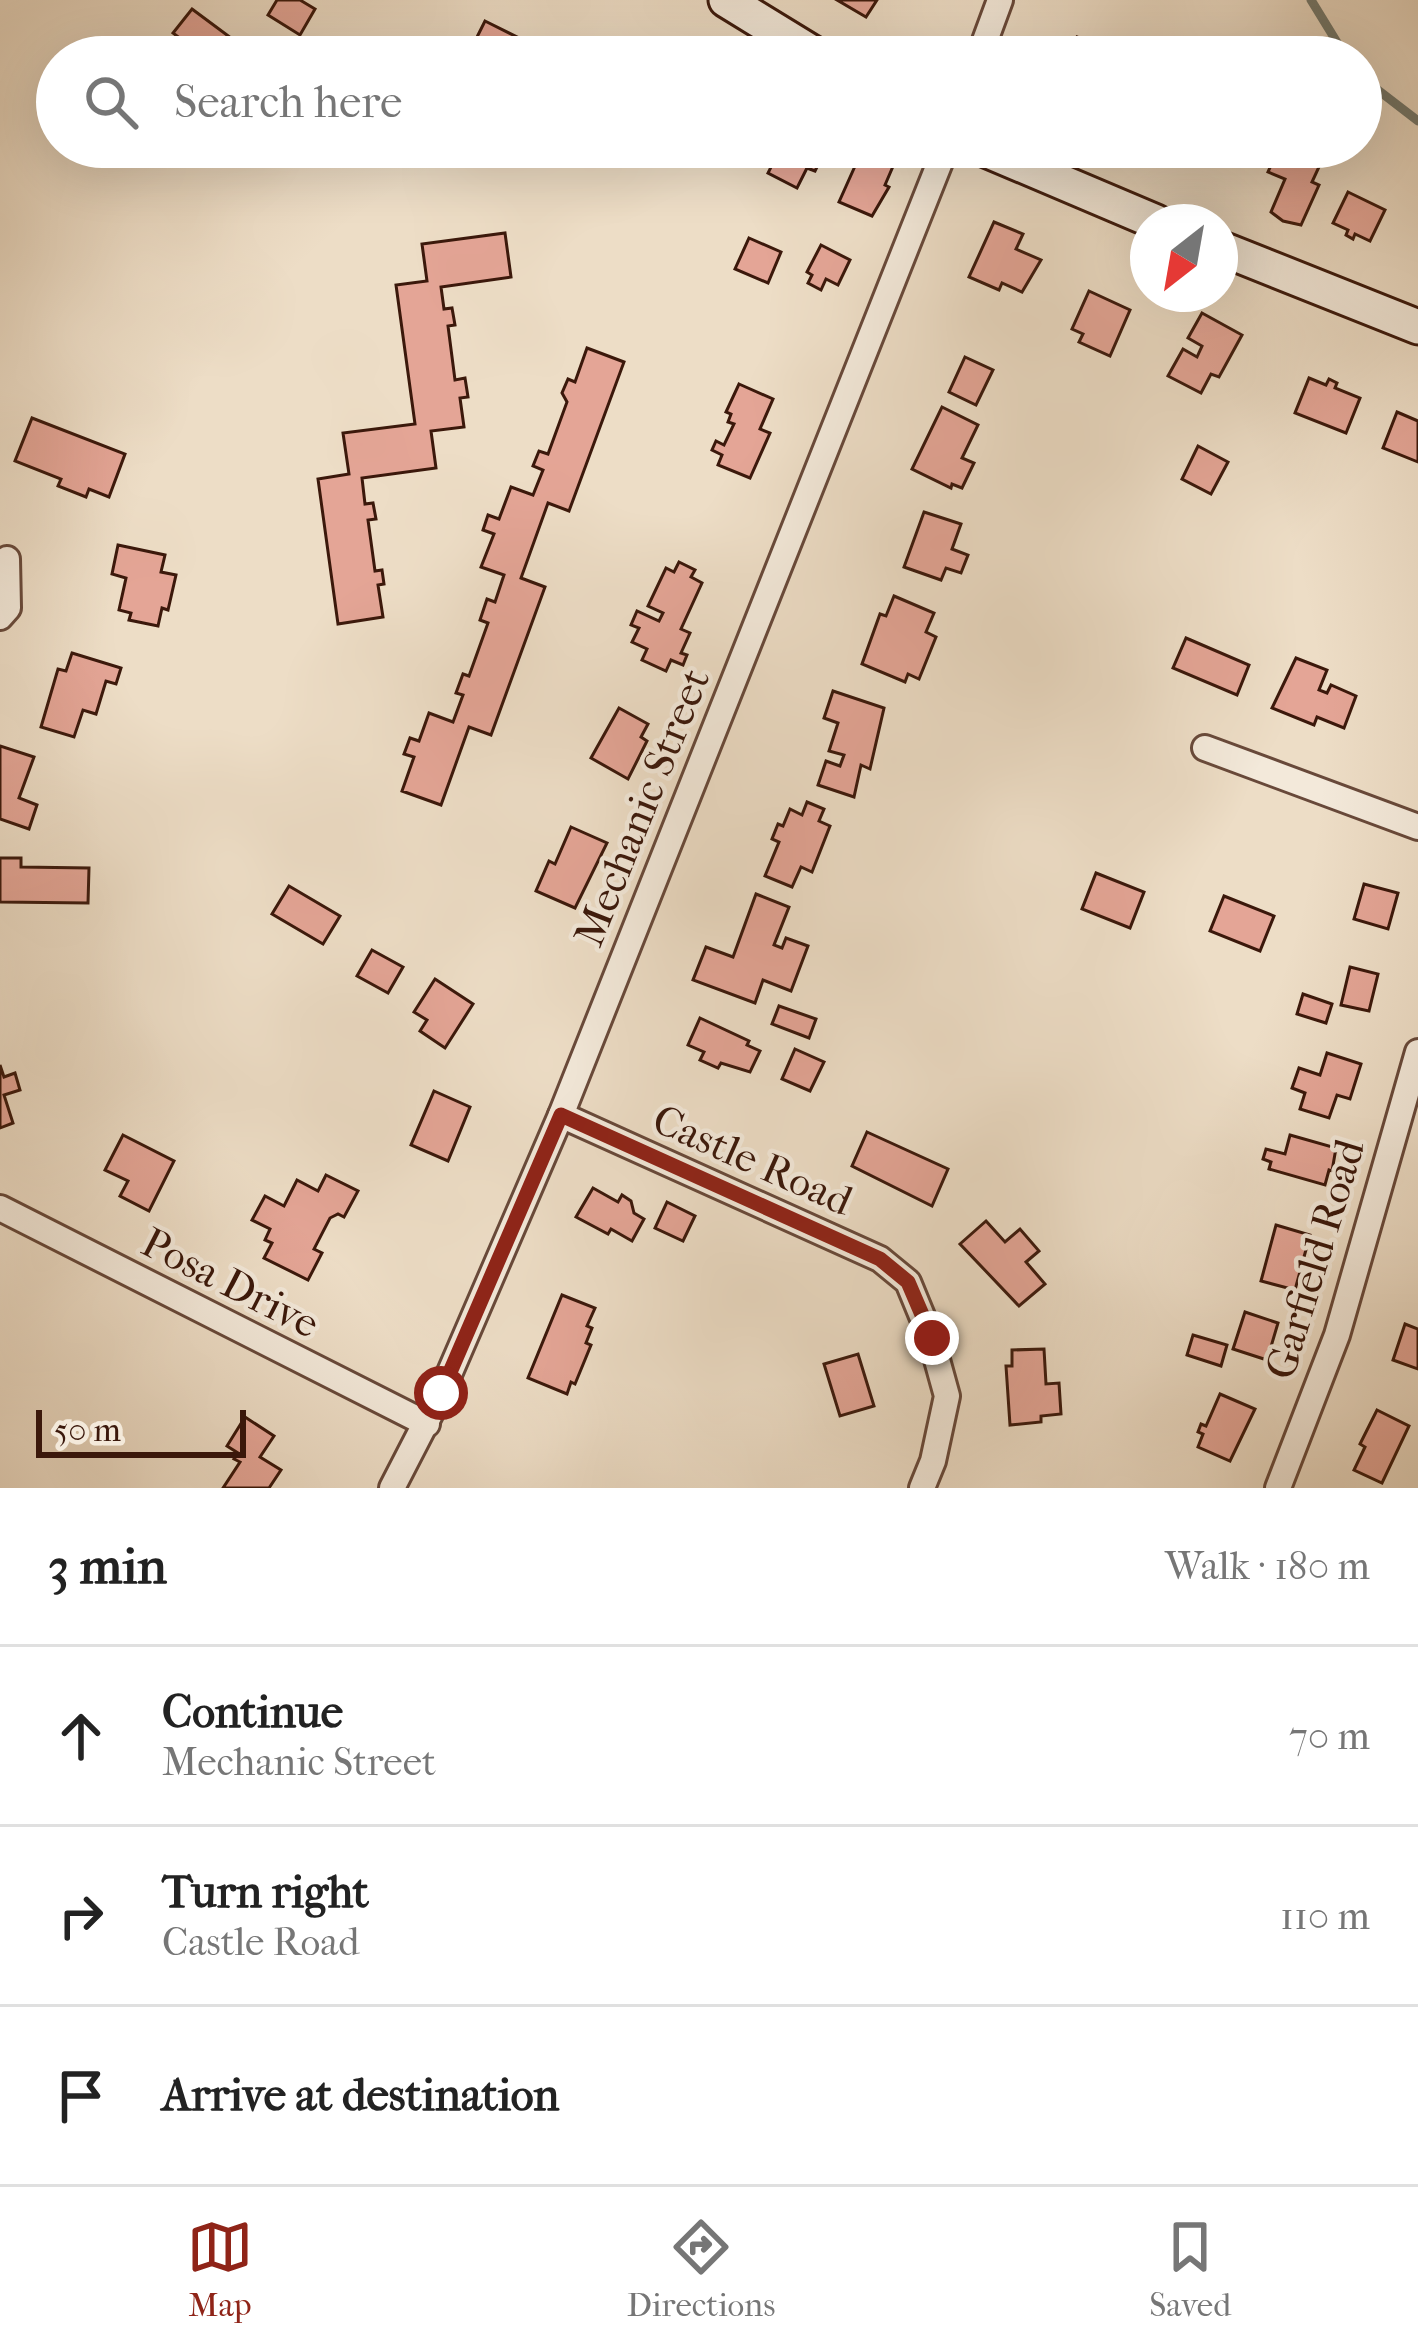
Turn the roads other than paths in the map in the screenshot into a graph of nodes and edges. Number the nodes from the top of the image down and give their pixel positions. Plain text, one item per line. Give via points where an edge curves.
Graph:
1 (726, 0) edge
2 (1000, 0) edge
3 (785, 36) edge
4 (987, 36) edge
5 (938, 168) edge
6 (1029, 168) edge
7 (1130, 211) edge
8 (1238, 255) edge
9 (1418, 327) edge
10 (7, 559) dead end
11 (0, 617) edge
12 (1205, 748) dead end
13 (1418, 827) edge
14 (1418, 1052) edge
15 (561, 1115) junction
16 (0, 1208) edge
17 (427, 1424) junction
18 (392, 1488) edge
19 (922, 1488) edge
20 (1278, 1488) edge

1 - 3 main road
2 - 4 street
5 - 15 street, Mechanic Street
6 - 7 main road
8 - 9 main road
10 - 11 street via 8,608
12 - 13 street
14 - 20 street, Garfield Road via 1337,1335
15 - 17 street, Mechanic Street
15 - 19 street, Castle Road via 880,1259 908,1282 947,1396
16 - 17 street, Posa Drive
17 - 18 street, Mechanic Street

